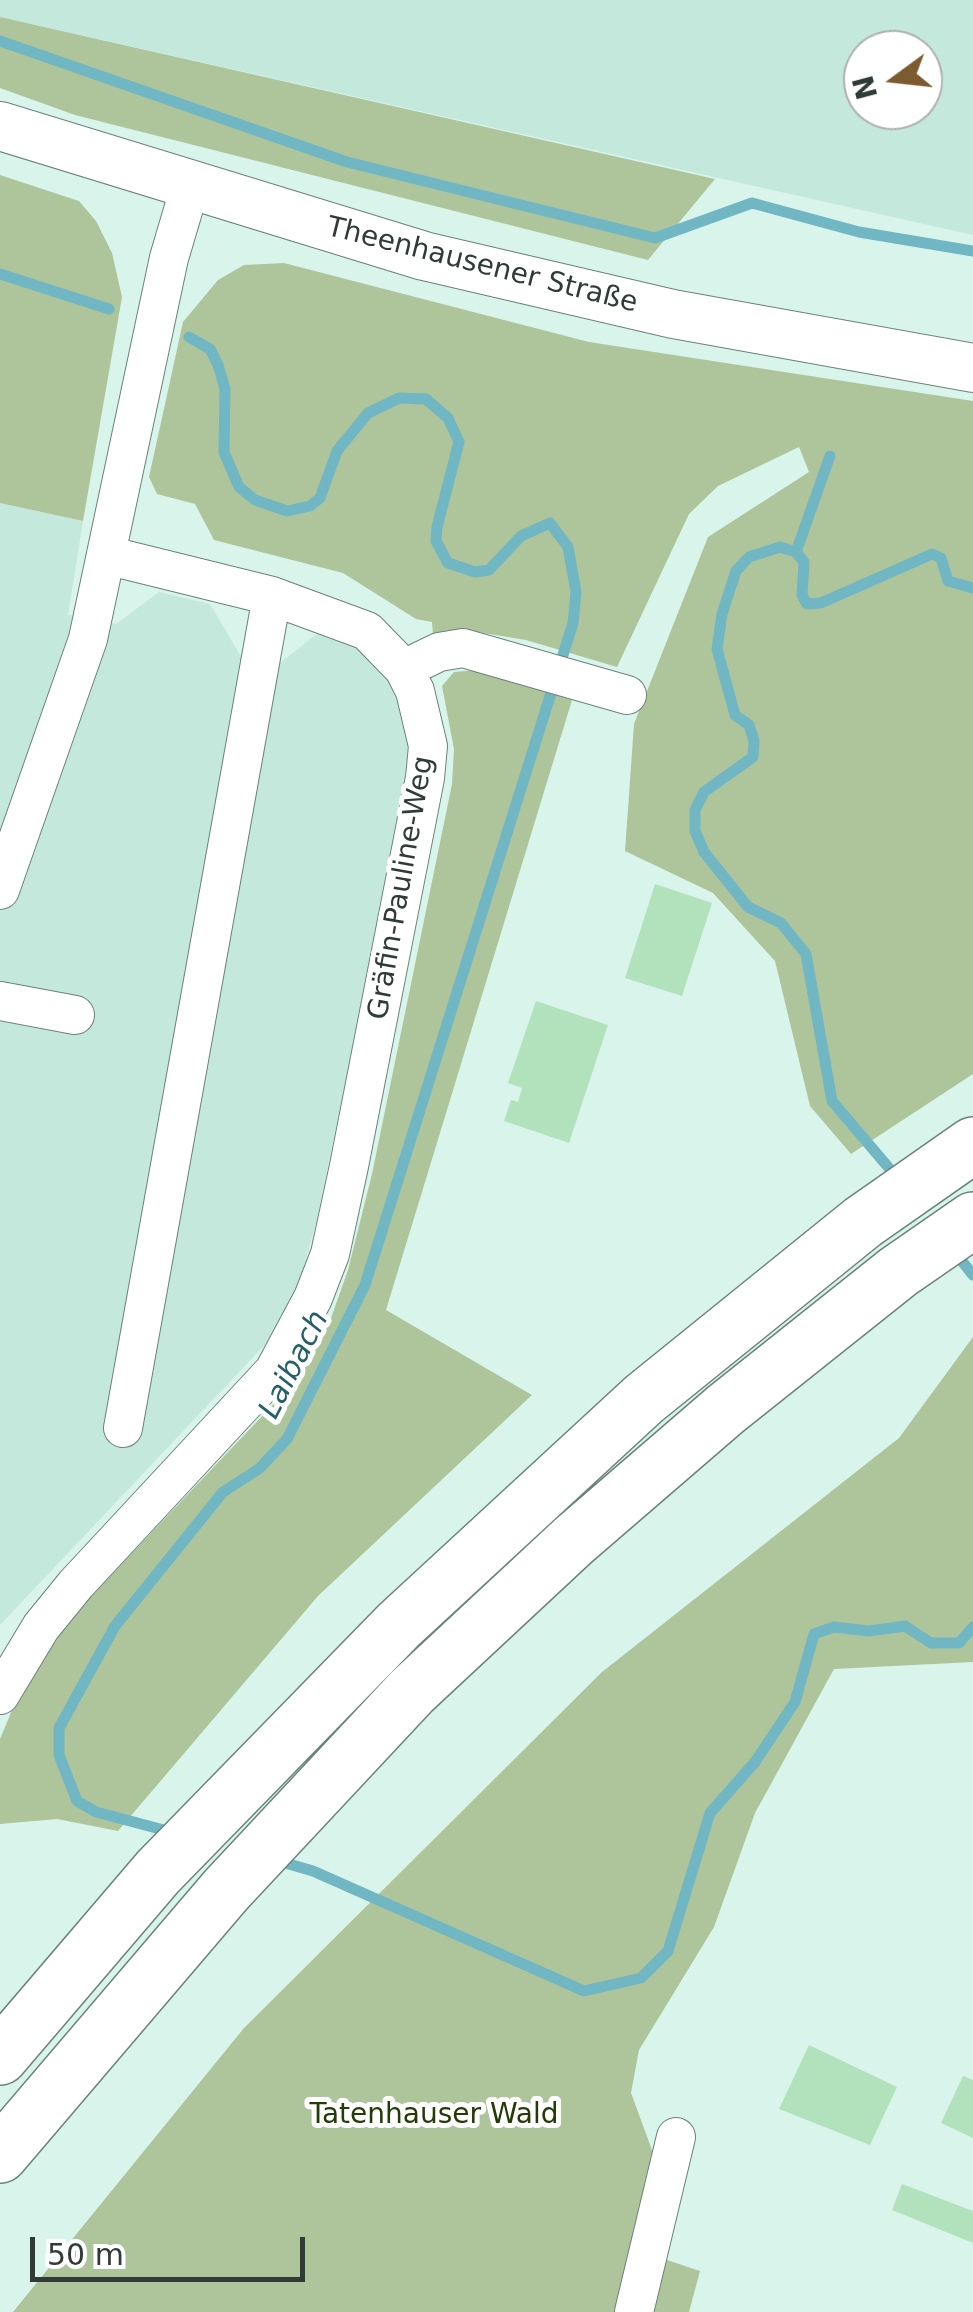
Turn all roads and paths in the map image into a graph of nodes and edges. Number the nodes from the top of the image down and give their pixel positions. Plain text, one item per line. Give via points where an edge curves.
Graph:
1 (0, 126) edge
2 (190, 187) junction
3 (973, 368) edge
4 (106, 555) junction
5 (272, 596) junction
6 (404, 668) junction
7 (627, 695) dead end
8 (0, 890) edge
9 (0, 1000) edge
10 (75, 1015) dead end
11 (967, 1148) edge
12 (973, 1220) edge
13 (122, 1428) dead end
14 (0, 1695) edge
15 (0, 2058) edge
16 (676, 2137) dead end
17 (0, 2155) edge
18 (634, 2312) edge

1 - 2 main road, Theenhausener Straße
2 - 3 main road, Theenhausener Straße via 424,256 673,314
2 - 4 street via 168,258
4 - 5 street, Gräfin-Pauline-Weg
4 - 8 street via 88,639
5 - 6 street, Gräfin-Pauline-Weg via 367,631
5 - 13 street
6 - 7 street via 463,648
6 - 14 street, Gräfin-Pauline-Weg via 423,713 426,778 346,1184 313,1298 274,1371 76,1584
9 - 10 street
11 - 15 highway via 863,1222 644,1399 399,1625 158,1872
12 - 17 highway via 726,1409 412,1692 226,1890
16 - 18 street

